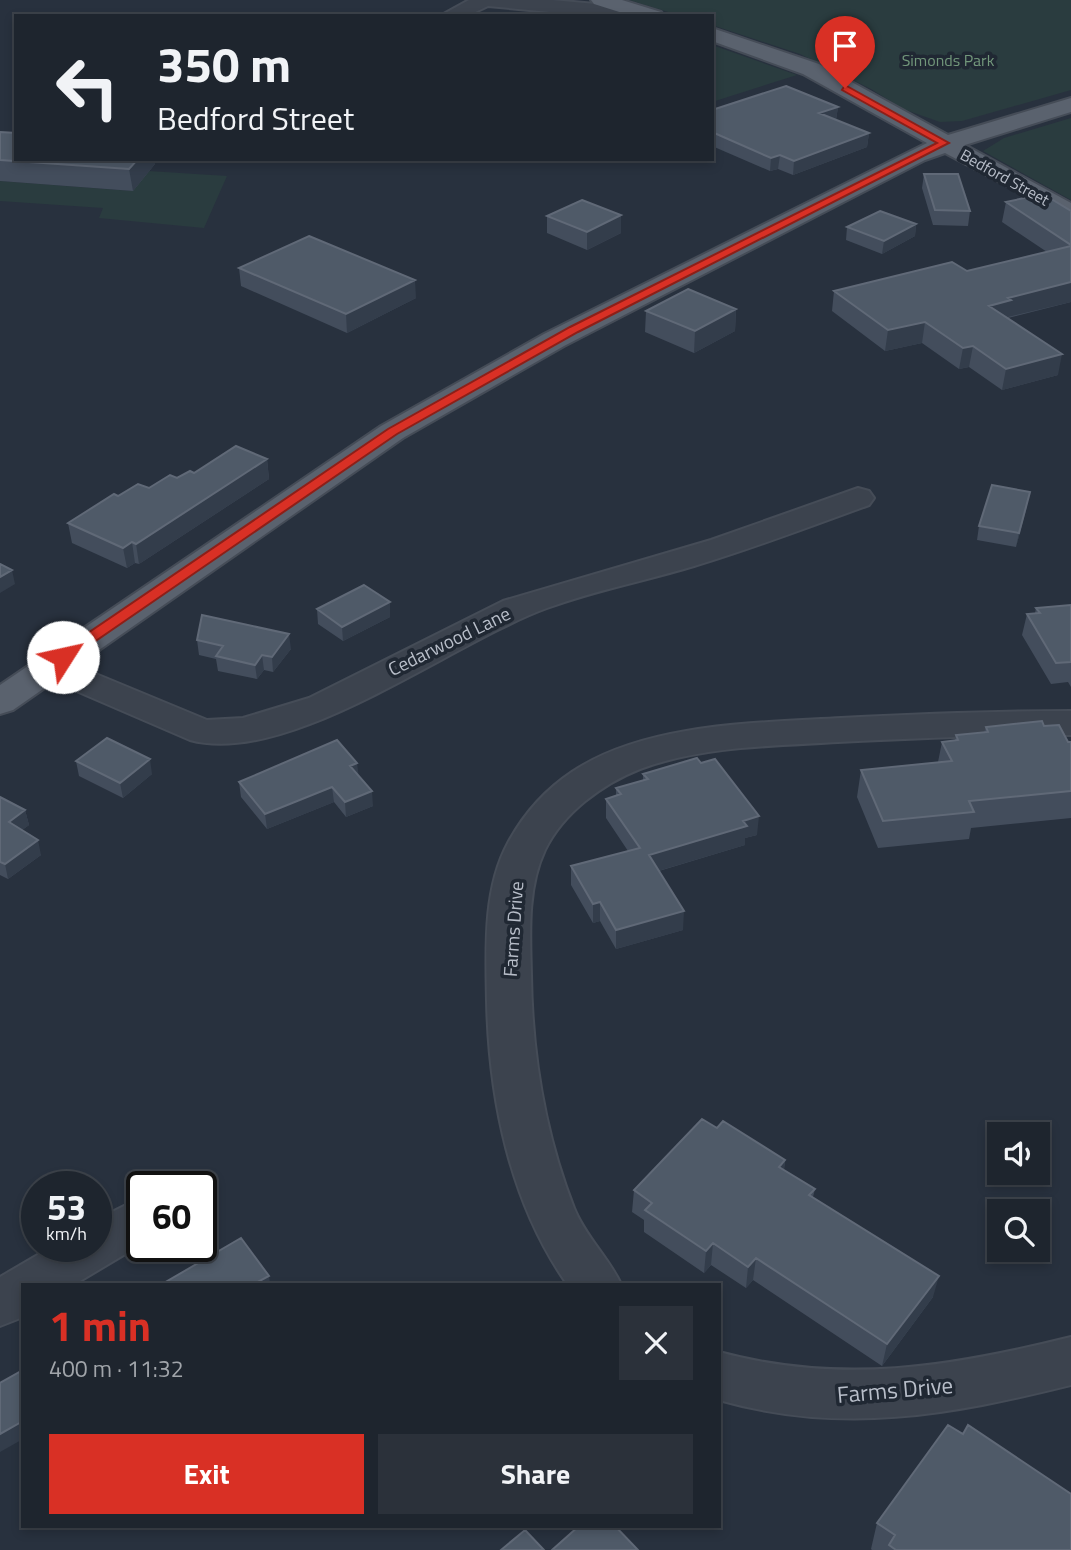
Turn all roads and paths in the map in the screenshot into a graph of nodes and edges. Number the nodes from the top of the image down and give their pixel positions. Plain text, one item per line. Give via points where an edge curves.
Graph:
1 (485, 0) edge
2 (549, 0) edge
3 (601, 0) edge
4 (507, 1) edge
5 (454, 14) edge
6 (642, 14) edge
7 (649, 14) edge
8 (714, 35) edge
9 (1071, 105) edge
10 (945, 143) junction
11 (1071, 213) edge
12 (858, 498) dead end
13 (50, 666) junction
14 (0, 702) edge
15 (1071, 723) edge
16 (69, 1262) edge
17 (35, 1283) edge
18 (595, 1283) edge
19 (21, 1291) edge
20 (0, 1304) edge
21 (1071, 1361) edge
22 (721, 1377) edge

1 - 4 street
1 - 5 street
2 - 4 street
3 - 7 main road
4 - 6 street
8 - 10 main road, Bedford Street via 811,69
9 - 10 main road
10 - 11 main road, Bedford Street
10 - 13 main road via 564,335 392,432
12 - 13 street, Cedarwood Lane via 702,554 518,607 306,713 263,728 229,734 203,732
13 - 14 main road
15 - 18 street, Farms Drive via 909,726 704,740 610,769 579,786 552,809 517,869 509,1008 528,1136 538,1168 562,1235
16 - 17 street
19 - 20 street
21 - 22 street, Farms Drive via 957,1385 817,1396 749,1387

